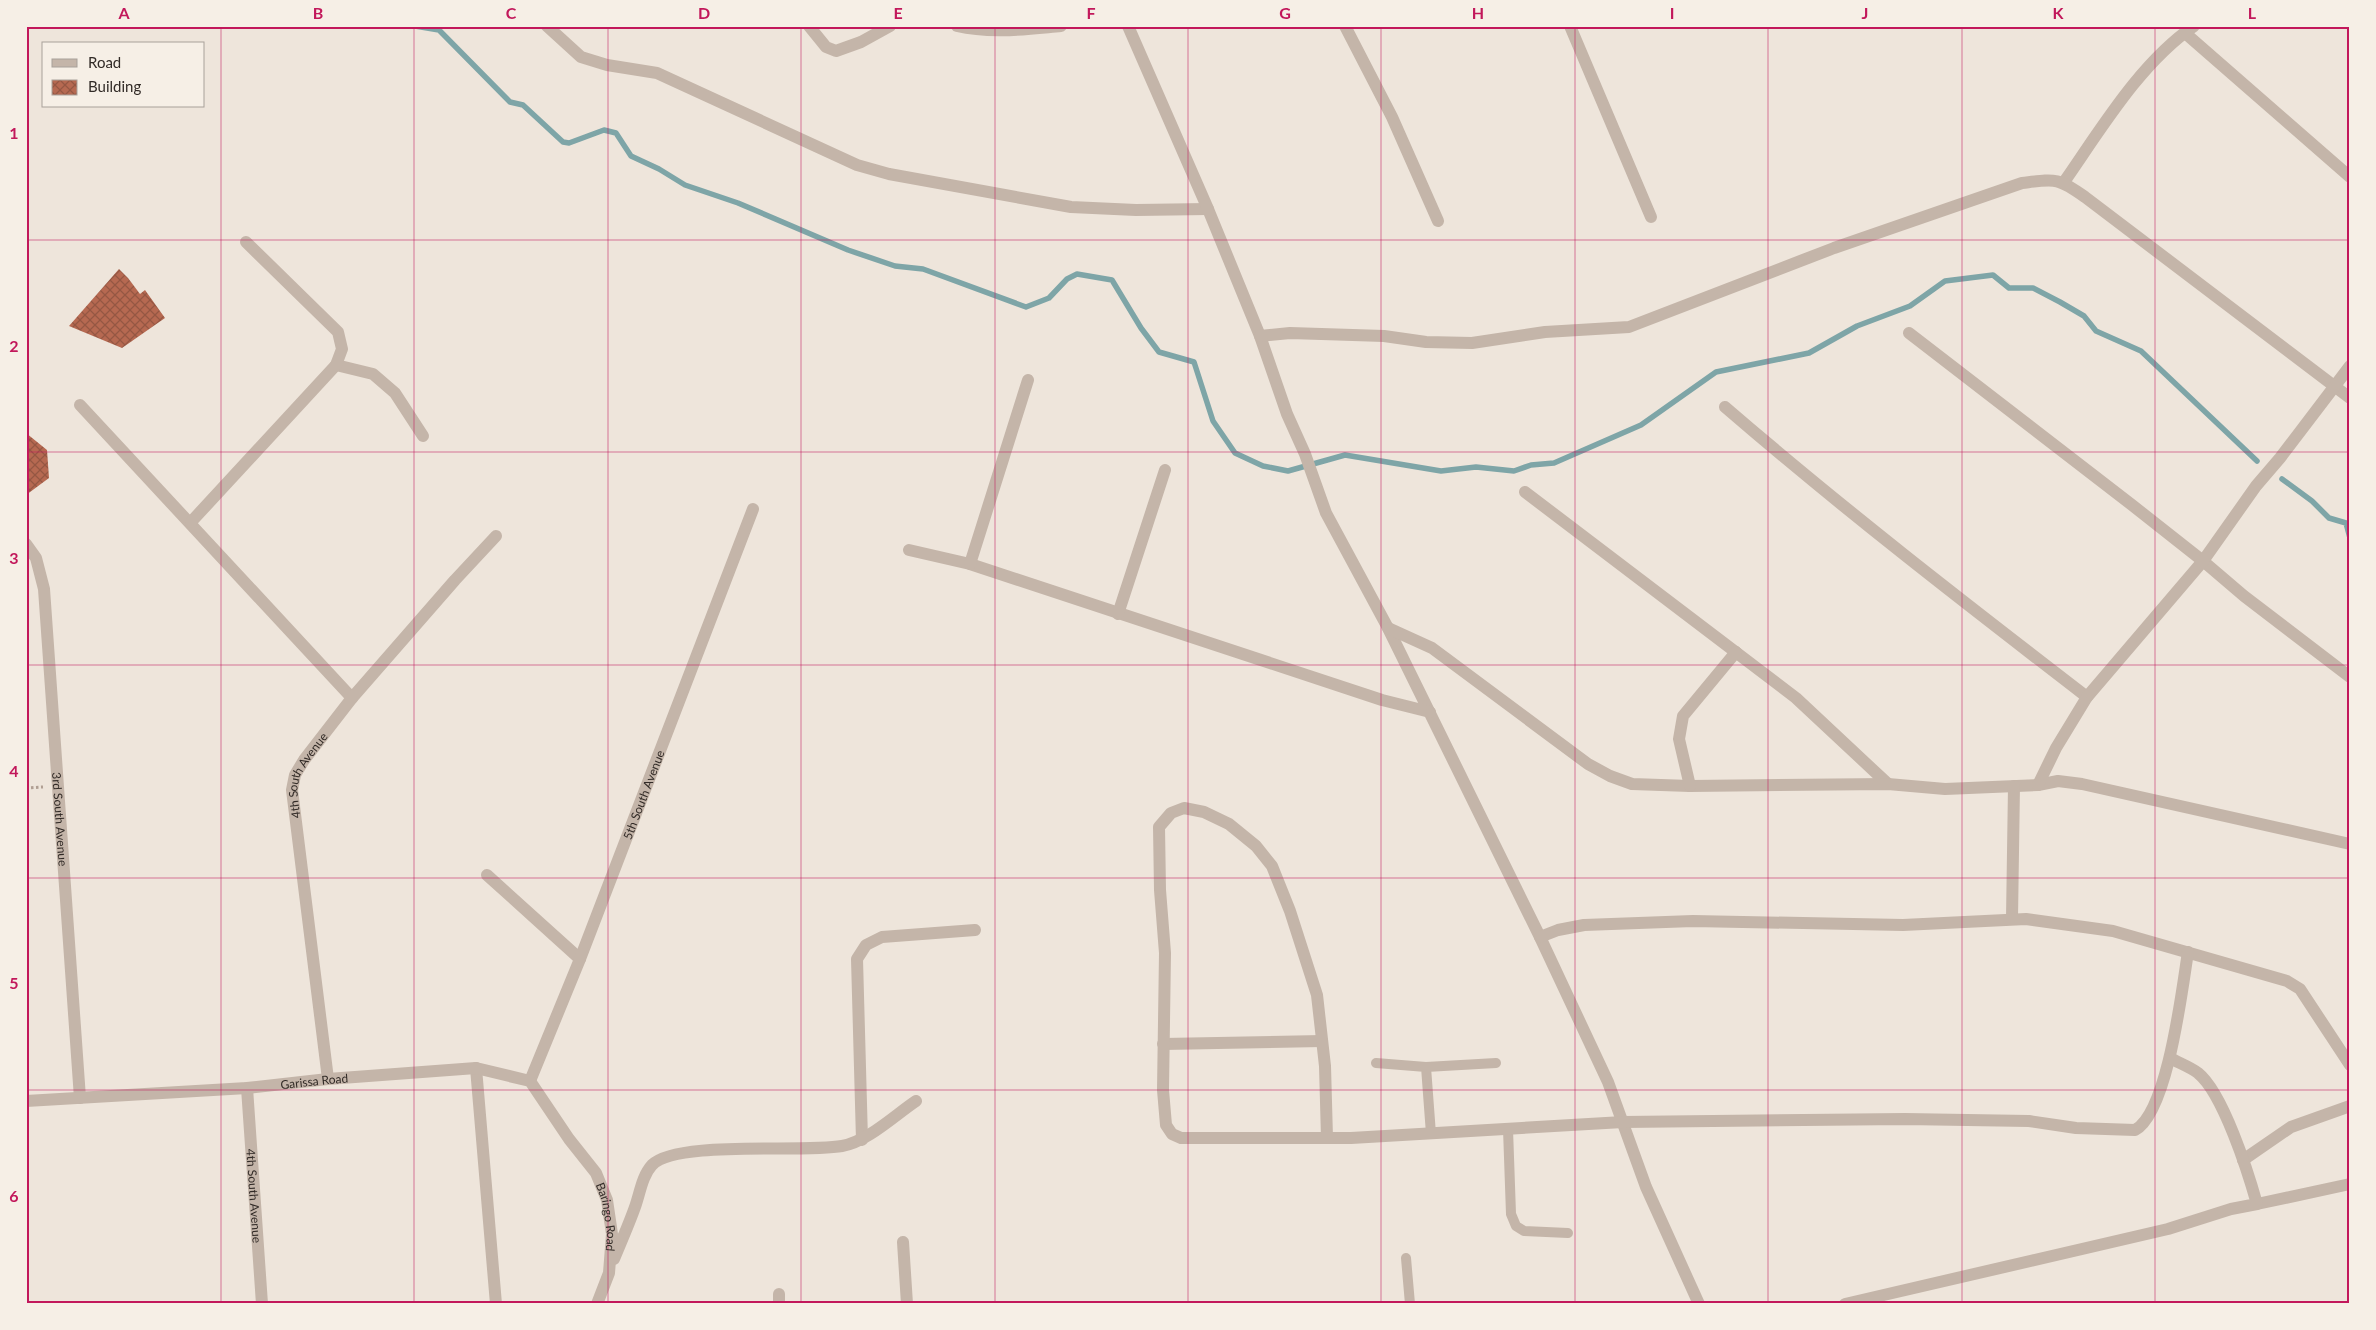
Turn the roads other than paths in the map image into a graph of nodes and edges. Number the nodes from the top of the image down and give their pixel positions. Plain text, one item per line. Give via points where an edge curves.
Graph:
1 (547, 26) edge
2 (810, 26) edge
3 (890, 26) edge
4 (957, 26) edge
5 (1061, 26) edge
6 (1128, 26) edge
7 (1345, 26) edge
8 (1570, 26) edge
9 (2190, 30) edge
10 (2350, 177) edge
11 (2064, 182) junction
12 (1208, 209) junction
13 (1652, 217) dead end
14 (1438, 221) dead end
15 (246, 242) dead end
16 (1909, 333) dead end
17 (1260, 336) junction
18 (336, 365) junction
19 (2350, 366) edge
20 (1028, 380) dead end
21 (2335, 387) junction
22 (2350, 398) edge
23 (80, 405) dead end
24 (1724, 407) dead end
25 (423, 436) dead end
26 (1165, 470) dead end
27 (1525, 492) dead end
28 (753, 509) dead end
29 (191, 522) junction
30 (496, 536) dead end
31 (26, 544) edge
32 (908, 550) dead end
33 (2203, 560) junction
34 (970, 564) junction
35 (1118, 614) junction
36 (1388, 628) junction
37 (1736, 652) junction
38 (2350, 677) edge
39 (352, 698) junction
40 (2087, 698) junction
41 (1430, 712) junction
42 (1888, 784) junction
43 (2038, 785) junction
44 (1690, 786) junction
45 (2014, 786) junction
46 (2350, 844) edge
47 (487, 875) dead end
48 (2012, 918) junction
49 (975, 930) dead end
50 (1540, 937) junction
51 (2188, 952) junction
52 (580, 960) junction
53 (1322, 1041) junction
54 (1164, 1044) junction
55 (2170, 1058) junction
56 (1496, 1062) dead end
57 (1376, 1063) dead end
58 (2350, 1066) edge
59 (1426, 1067) junction
60 (476, 1068) junction
61 (328, 1079) junction
62 (530, 1081) junction
63 (247, 1088) junction
64 (80, 1098) junction
65 (26, 1101) edge
66 (916, 1101) dead end
67 (2350, 1106) edge
68 (1623, 1122) junction
69 (1508, 1129) junction
70 (1431, 1134) junction
71 (1327, 1138) junction
72 (862, 1140) junction
73 (2243, 1160) junction
74 (2350, 1184) edge
75 (2257, 1204) junction
76 (1568, 1233) dead end
77 (903, 1242) dead end
78 (1406, 1258) dead end
79 (609, 1273) junction
80 (262, 1304) edge
81 (496, 1304) edge
82 (597, 1304) edge
83 (907, 1304) edge
84 (1410, 1304) edge
85 (1699, 1304) edge
86 (1845, 1304) edge

1 - 12 street via 581,57 657,73 857,165 889,174 1071,207
2 - 3 street via 826,46 836,51
4 - 5 street via 972,30 1007,30
6 - 12 street
7 - 14 street via 1392,117
8 - 13 street
9 - 10 street
9 - 11 street via 2165,48 2112,112
11 - 17 street via 2022,183 1834,248 1629,327 1544,332 1472,343 1426,342 1384,336 1290,333
11 - 21 street
12 - 17 street
15 - 18 street via 338,332 342,349
16 - 33 street
17 - 36 street via 1326,514
18 - 25 street via 373,374 395,393
18 - 29 street
19 - 21 street
20 - 34 street
21 - 22 street
21 - 33 street via 2256,486
23 - 29 street
24 - 40 street
26 - 35 street
27 - 37 street
28 - 52 street, 5th South Avenue
29 - 39 street
30 - 39 street, 4th South Avenue
31 - 64 street, 3rd South Avenue via 36,558 44,589
32 - 34 street
33 - 38 street via 2244,596
33 - 40 street
34 - 35 street
35 - 41 street via 1382,700
36 - 41 street
36 - 44 street via 1432,648 1588,764 1610,776 1632,784
37 - 42 street via 1796,698
37 - 44 street via 1684,716 1679,738
39 - 61 street, 4th South Avenue via 304,760 295,775 292,790
40 - 43 street
41 - 50 street
42 - 44 street
42 - 45 street via 1945,788
43 - 45 street
43 - 46 street via 2058,781 2082,784
45 - 48 street
47 - 52 street
48 - 50 street via 1903,925 1693,921 1584,926
48 - 51 street via 2114,931
49 - 72 street via 882,938 866,945 857,960
50 - 68 street via 1608,1082
51 - 55 street
51 - 58 street via 2276,977 2300,990
52 - 62 street, 5th South Avenue
53 - 54 street
53 - 54 street via 1318,995 1272,866 1256,846 1229,824 1204,812 1184,808 1171,813 1159,827 1165,953
53 - 71 street
54 - 71 street via 1166,1125 1172,1134 1181,1138
55 - 68 street via 2149,1116 2135,1130 2076,1128 2029,1121 1943,1119
55 - 73 street via 2198,1073 2208,1086
56 - 59 lane
57 - 59 lane
59 - 70 lane
60 - 61 street, Garissa Road
60 - 62 street, Garissa Road
60 - 81 street
61 - 63 street, Garissa Road
62 - 79 street, Baringo Road via 596,1173 607,1200 612,1234
63 - 64 street, Garissa Road
63 - 80 street, 4th South Avenue
64 - 65 street, Garissa Road
66 - 72 street
67 - 73 street via 2290,1127
68 - 69 street
68 - 85 street via 1646,1187
69 - 70 street
69 - 76 lane via 1514,1223 1524,1230
70 - 71 street
72 - 79 street via 844,1146 802,1149 697,1150 654,1163 646,1172
73 - 75 street
74 - 75 street
75 - 86 street via 2168,1229
77 - 83 street
78 - 84 lane
79 - 82 street, Baringo Road

